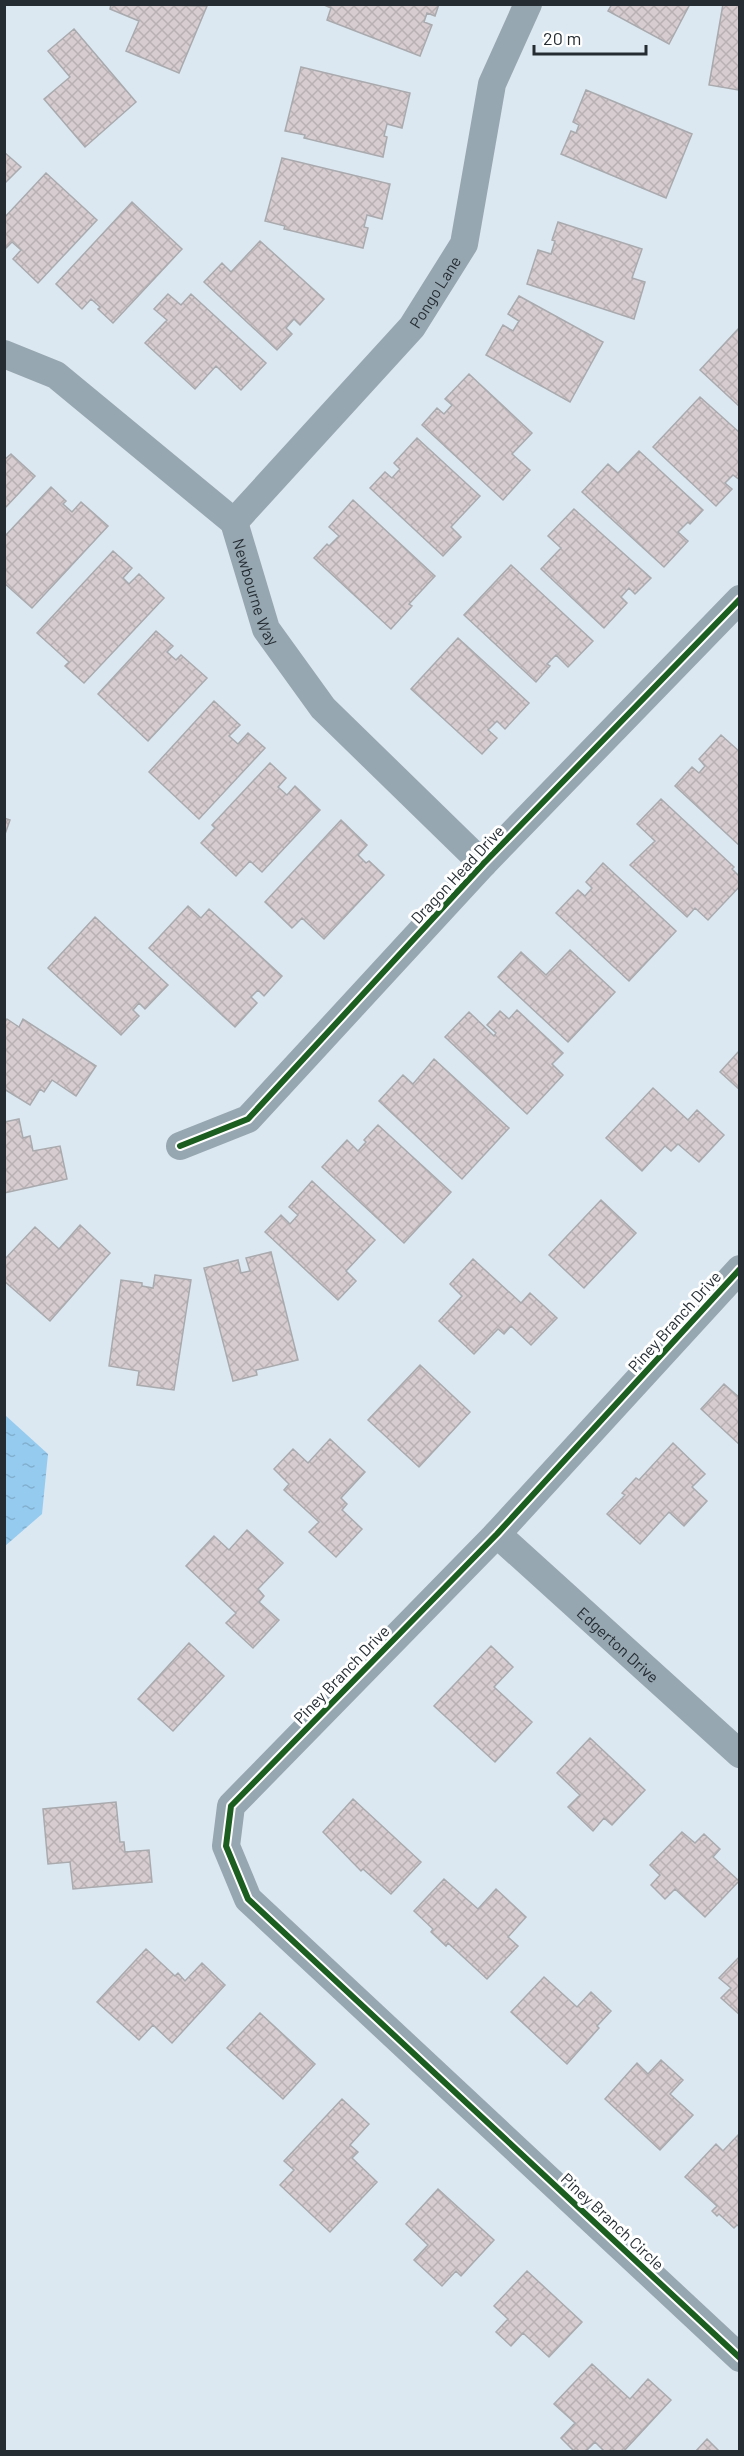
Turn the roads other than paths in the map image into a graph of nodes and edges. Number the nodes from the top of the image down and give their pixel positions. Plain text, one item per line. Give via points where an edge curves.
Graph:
1 (528, 4) edge
2 (4, 354) edge
3 (234, 522) junction
4 (740, 599) edge
5 (483, 864) junction
6 (180, 1146) dead end
7 (740, 1269) edge
8 (497, 1534) junction
9 (740, 1754) edge
10 (468, 2103) joint
11 (740, 2358) edge

1 - 3 street, Pongo Lane via 492,84 464,244 412,327
2 - 3 street, Newbourne Way via 56,375
3 - 5 street, Newbourne Way via 266,629 323,708
4 - 5 street, Dragon Head Drive
5 - 6 street, Dragon Head Drive via 248,1119
7 - 8 street, Piney Branch Drive
8 - 9 street, Edgerton Drive
8 - 10 street, Piney Branch Drive via 231,1806 226,1846 248,1899
10 - 11 street, Piney Branch Circle

